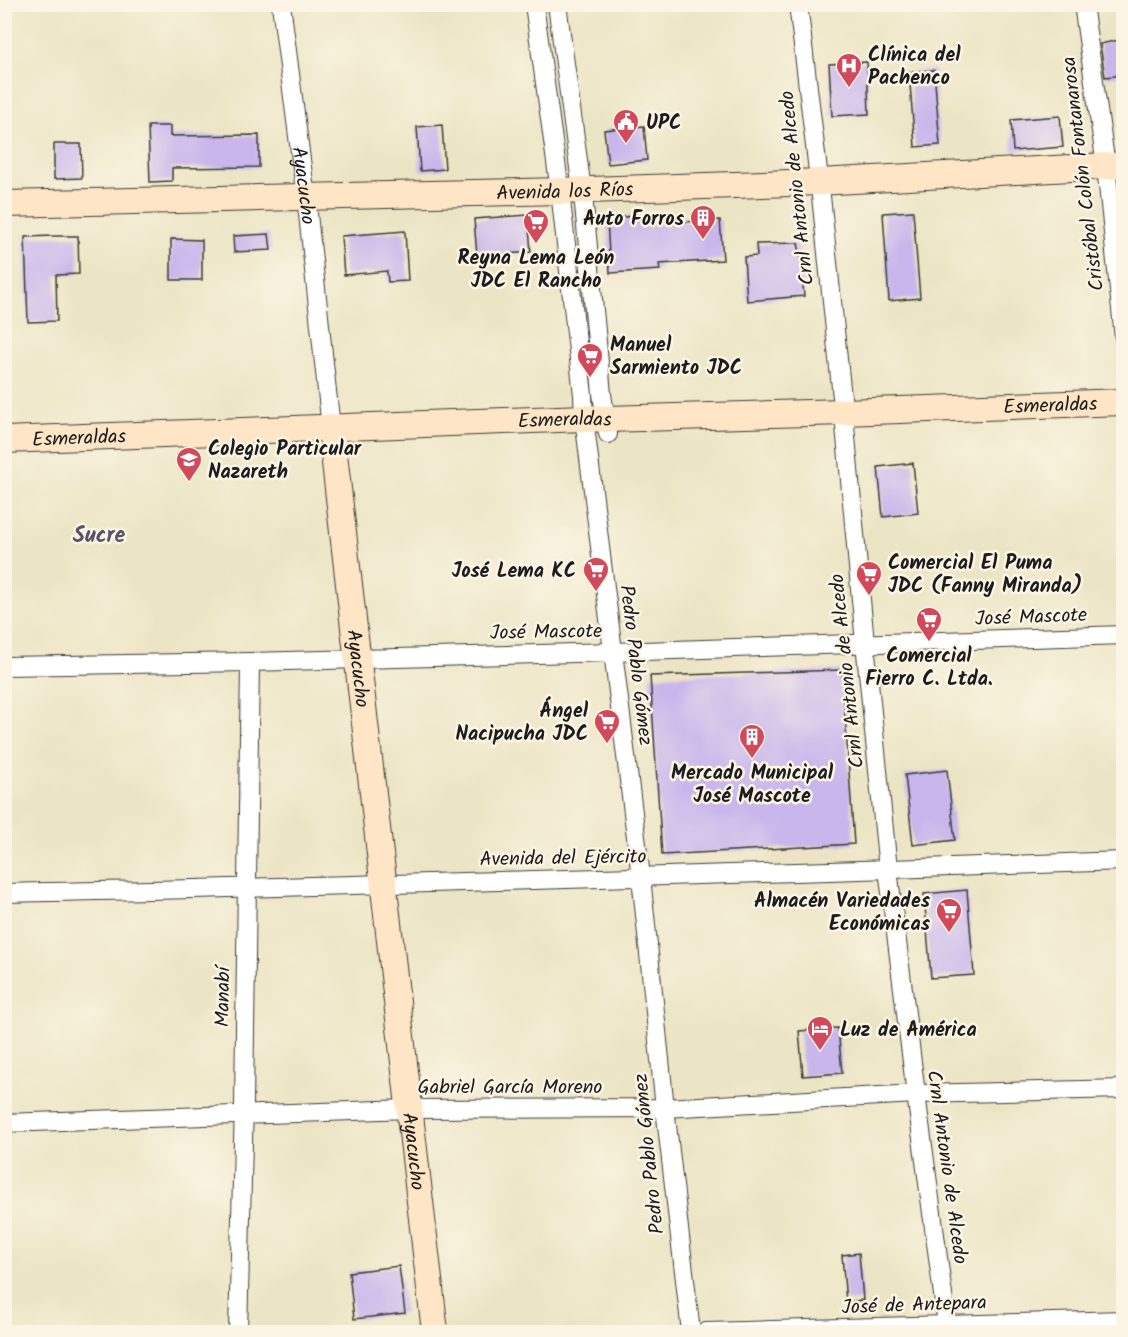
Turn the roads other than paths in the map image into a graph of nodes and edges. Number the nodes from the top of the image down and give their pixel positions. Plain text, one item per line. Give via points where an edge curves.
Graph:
1 (281, 4) edge
2 (534, 4) edge
3 (557, 4) edge
4 (798, 4) edge
5 (1083, 4) edge
6 (1115, 174) edge
7 (820, 189) junction
8 (572, 198) junction
9 (4, 204) edge
10 (307, 206) junction
11 (4, 221) edge
12 (1124, 338) edge
13 (1124, 402) edge
14 (1124, 418) edge
15 (844, 419) junction
16 (596, 426) junction
17 (332, 435) junction
18 (4, 440) edge
19 (4, 452) edge
20 (1124, 635) edge
21 (865, 643) junction
22 (613, 652) junction
23 (357, 659) junction
24 (250, 662) junction
25 (4, 666) edge
26 (1124, 861) edge
27 (888, 869) junction
28 (641, 878) junction
29 (384, 884) junction
30 (246, 888) junction
31 (4, 893) edge
32 (1124, 1089) edge
33 (916, 1094) junction
34 (665, 1108) junction
35 (410, 1109) junction
36 (243, 1114) junction
37 (4, 1123) edge
38 (1124, 1320) edge
39 (947, 1329) edge
40 (238, 1332) edge
41 (435, 1332) edge
42 (691, 1332) edge
43 (706, 1332) edge

1 - 10 street, Ayacucho
2 - 8 street, Pedro Pablo Gómez
3 - 8 street, Pedro Pablo Gómez
4 - 7 street, Crnl Antonio de Alcedo
5 - 6 street, Cristóbal Colón Fontanarosa
6 - 7 main road, Avenida los Ríos
6 - 12 street, Cristóbal Colón Fontanarosa
7 - 8 main road, Avenida los Ríos
7 - 15 street, Crnl Antonio de Alcedo
8 - 10 main road, Avenida los Ríos
8 - 16 street, Pedro Pablo Gómez via 602,394
9 - 10 main road, Avenida los Ríos
10 - 11 main road, Avenida los Ríos
10 - 17 street, Ayacucho
13 - 15 main road, Esmeraldas
14 - 15 main road, Esmeraldas
15 - 16 main road, Esmeraldas
15 - 21 street, Crnl Antonio de Alcedo
16 - 17 main road, Esmeraldas
16 - 22 street, Pedro Pablo Gómez
17 - 18 main road, Esmeraldas
17 - 19 main road, Esmeraldas
17 - 23 main road, Ayacucho
20 - 21 street, José Mascote
21 - 22 street, José Mascote
21 - 27 street, Crnl Antonio de Alcedo
22 - 23 street, José Mascote
22 - 28 street, Pedro Pablo Gómez
23 - 24 street, José Mascote
23 - 29 main road, Ayacucho
24 - 25 street, José Mascote
24 - 30 street, Manabí
26 - 27 street, Avenida del Ejército
27 - 28 street, Avenida del Ejército
27 - 33 street, Crnl Antonio de Alcedo
28 - 29 street, Avenida del Ejército
28 - 34 street, Pedro Pablo Gómez
29 - 30 street, Avenida del Ejército
29 - 35 main road, Ayacucho
30 - 31 street, Avenida del Ejército
30 - 36 street, Manabí
32 - 33 street, Gabriel García Moreno
33 - 34 street, Gabriel García Moreno
33 - 39 street, Crnl Antonio de Alcedo
34 - 35 street, Gabriel García Moreno
34 - 42 street, Pedro Pablo Gómez
35 - 36 street, Gabriel García Moreno
35 - 41 main road, Ayacucho
36 - 37 street, Gabriel García Moreno
36 - 40 street, Manabí
38 - 39 street, José de Antepara
39 - 43 street, José de Antepara

